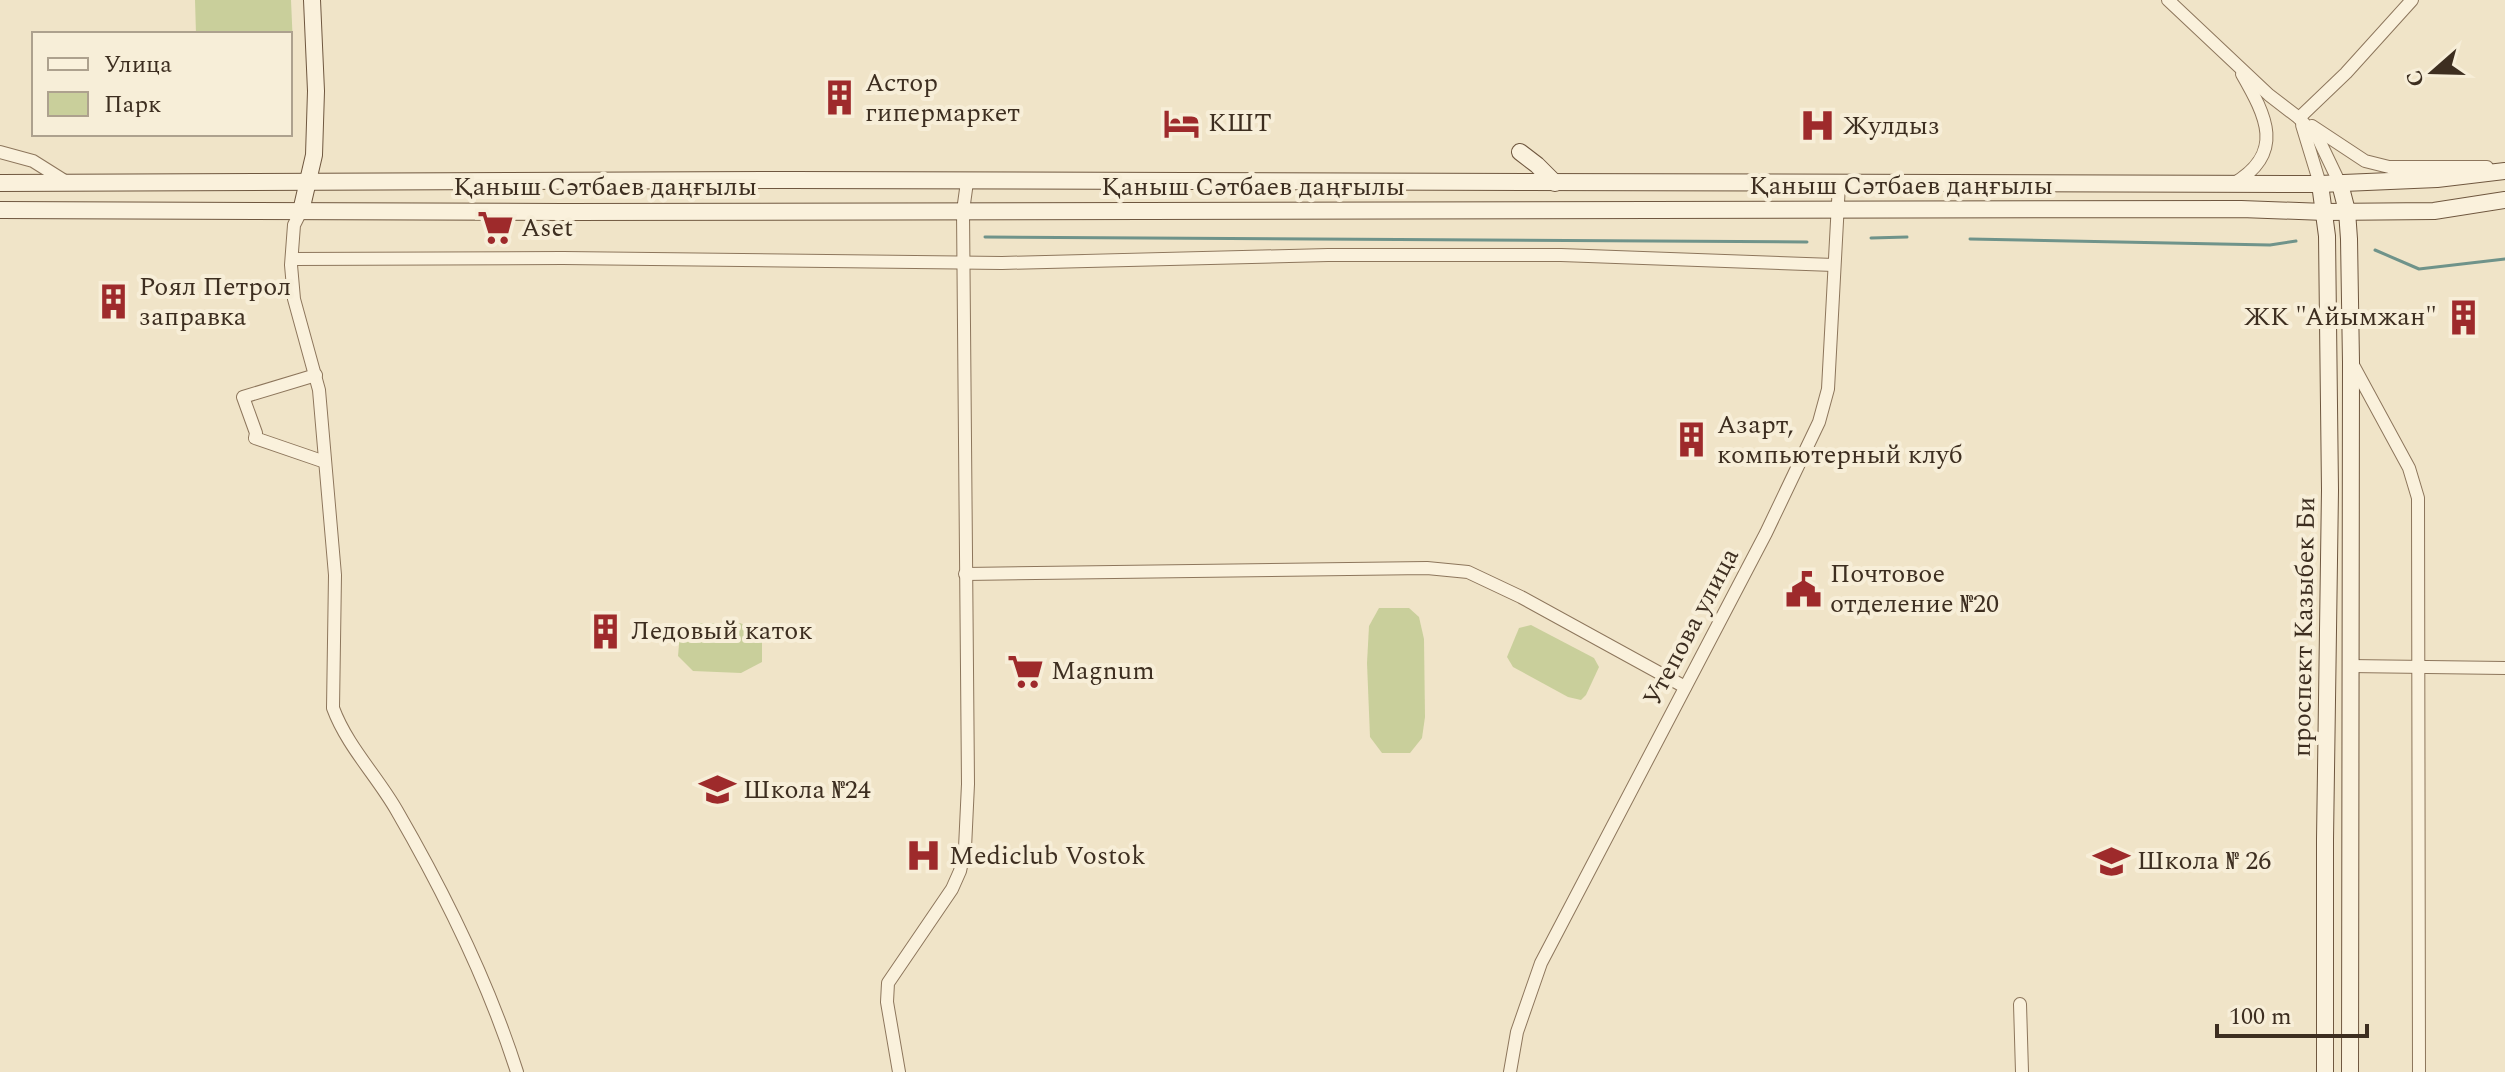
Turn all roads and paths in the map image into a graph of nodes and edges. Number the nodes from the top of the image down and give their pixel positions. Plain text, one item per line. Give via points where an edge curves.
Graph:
1 (312, 0) edge
2 (2168, 0) edge
3 (2412, 0) edge
4 (2234, 61) junction
5 (2299, 118) junction
6 (0, 152) edge
7 (1520, 152) dead end
8 (2505, 168) edge
9 (309, 182) junction
10 (967, 182) junction
11 (0, 183) edge
12 (68, 183) junction
13 (1555, 183) junction
14 (1839, 184) junction
15 (2233, 184) junction
16 (2320, 184) junction
17 (2340, 184) junction
18 (2505, 200) edge
19 (0, 210) edge
20 (301, 211) junction
21 (963, 211) junction
22 (1837, 211) junction
23 (2347, 211) junction
24 (2325, 212) junction
25 (292, 259) junction
26 (964, 263) junction
27 (1834, 265) junction
28 (2351, 362) junction
29 (316, 375) junction
30 (325, 462) junction
31 (965, 574) junction
32 (2349, 666) junction
33 (2419, 668) junction
34 (2505, 668) edge
35 (1685, 687) junction
36 (2020, 1004) dead end
37 (517, 1072) edge
38 (899, 1072) edge
39 (1510, 1072) edge
40 (2022, 1072) edge
41 (2325, 1072) edge
42 (2350, 1072) edge
43 (2419, 1072) edge

1 - 9 main road via 315,116
2 - 4 street
3 - 5 street
4 - 5 street
4 - 15 street via 2267,128 2258,164
5 - 8 street via 2365,161 2389,167
5 - 16 street
5 - 17 street via 2319,140
6 - 12 street via 33,161
7 - 13 main road
8 - 17 main road, Қаныш Сәтбаев даңғылы via 2437,179
9 - 10 main road, Қаныш Сәтбаев даңғылы
9 - 12 main road, Қаныш Сәтбаев даңғылы
9 - 20 main road
10 - 13 main road, Қаныш Сәтбаев даңғылы
10 - 21 street
11 - 12 main road, Қаныш Сәтбаев даңғылы
13 - 14 main road, Қаныш Сәтбаев даңғылы
14 - 15 main road, Қаныш Сәтбаев даңғылы
14 - 22 street, Утепова улица
15 - 16 main road, Қаныш Сәтбаев даңғылы
16 - 17 main road, Қаныш Сәтбаев даңғылы
16 - 24 main road, проспект Казыбек Би
17 - 23 main road, проспект Казыбек Би
18 - 23 main road, Қаныш Сәтбаев даңғылы via 2434,211
19 - 20 main road, Қаныш Сәтбаев даңғылы
20 - 21 main road, Қаныш Сәтбаев даңғылы
20 - 25 street via 294,225
21 - 22 main road, Қаныш Сәтбаев даңғылы
21 - 26 street
22 - 24 main road, Қаныш Сәтбаев даңғылы
22 - 27 street, Утепова улица
23 - 24 main road, Қаныш Сәтбаев даңғылы
23 - 28 main road, проспект Казыбек Би
24 - 41 main road, проспект Казыбек Би via 2330,490
25 - 26 street
25 - 29 street via 294,299
26 - 27 street via 1530,255
26 - 31 street
27 - 35 street, Утепова улица via 1828,389 1819,422
28 - 32 main road, проспект Казыбек Би
28 - 33 street via 2409,468 2418,498
29 - 30 street
29 - 30 street via 243,397 255,438
30 - 37 street via 335,575 333,708 430,868 500,1019
31 - 35 street via 1413,568 1468,572
31 - 38 street via 965,848 952,889 888,983
32 - 33 street
32 - 42 main road, проспект Казыбек Би
33 - 34 street
33 - 43 street
35 - 39 street, Утепова улица via 1541,963 1517,1032
36 - 40 street

